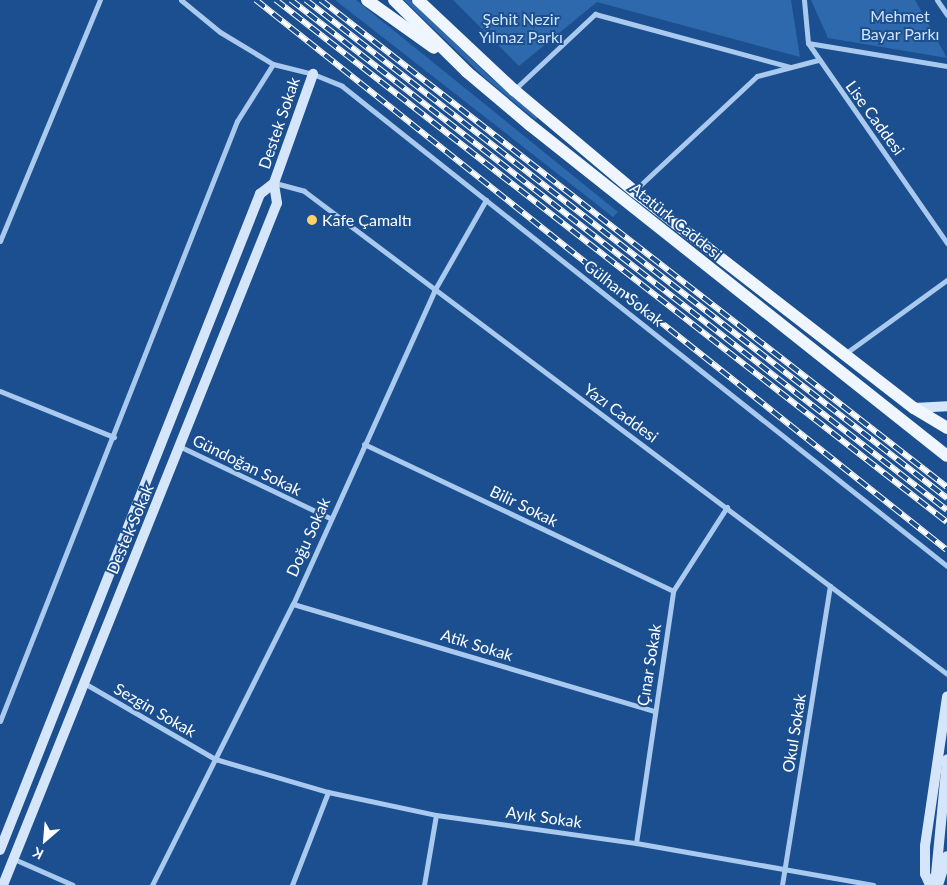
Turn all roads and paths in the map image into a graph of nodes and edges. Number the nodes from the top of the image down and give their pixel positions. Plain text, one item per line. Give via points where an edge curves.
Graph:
1 (100, 0) edge
2 (181, 0) edge
3 (367, 0) edge
4 (394, 0) edge
5 (418, 0) edge
6 (425, 0) edge
7 (804, 0) edge
8 (937, 0) edge
9 (947, 15) edge
10 (438, 21) junction
11 (808, 44) junction
12 (818, 60) junction
13 (273, 64) junction
14 (947, 66) edge
15 (790, 67) junction
16 (467, 72) junction
17 (313, 74) junction
18 (514, 90) junction
19 (274, 183) junction
20 (634, 191) junction
21 (486, 200) junction
22 (0, 241) edge
23 (947, 243) edge
24 (947, 280) edge
25 (434, 291) junction
26 (844, 354) junction
27 (0, 391) edge
28 (947, 406) edge
29 (914, 408) junction
30 (947, 428) edge
31 (114, 437) junction
32 (364, 444) junction
33 (180, 447) junction
34 (947, 456) edge
35 (727, 507) junction
36 (330, 518) junction
37 (947, 566) edge
38 (830, 586) junction
39 (673, 591) junction
40 (293, 604) junction
41 (947, 674) edge
42 (83, 682) junction
43 (947, 698) edge
44 (654, 711) junction
45 (0, 721) edge
46 (215, 759) junction
47 (947, 760) edge
48 (328, 792) junction
49 (436, 815) junction
50 (947, 818) edge
51 (9, 822) junction
52 (0, 832) edge
53 (636, 843) junction
54 (0, 850) edge
55 (947, 856) edge
56 (14, 859) junction
57 (784, 870) junction
58 (3, 885) edge
59 (73, 885) edge
60 (152, 885) edge
61 (292, 885) edge
62 (424, 885) edge
63 (782, 885) edge
64 (873, 885) edge
65 (930, 885) edge
66 (936, 885) edge

1 - 22 street
2 - 13 street, Gülhan Sokak via 220,32
3 - 16 main road
4 - 16 main road, Atatürk Caddesi
5 - 10 main road, Atatürk Caddesi
6 - 10 main road
7 - 11 street, Lise Caddesi
8 - 9 street
10 - 18 main road, Atatürk Caddesi
11 - 12 street, Lise Caddesi
11 - 14 street
12 - 15 street
12 - 23 street, Lise Caddesi
13 - 17 street, Gülhan Sokak
13 - 31 street via 237,122
15 - 18 street via 595,14
15 - 20 street via 756,76
16 - 34 main road, Atatürk Caddesi
17 - 19 street, Destek Sokak
17 - 21 street, Gülhan Sokak via 342,86
18 - 20 main road, Atatürk Caddesi
19 - 25 street, Yazı Caddesi via 304,191
19 - 33 street, Destek Sokak via 277,203
19 - 51 street, Destek Sokak via 260,194
20 - 26 main road, Atatürk Caddesi
21 - 25 street, Doğu Sokak
21 - 37 street, Gülhan Sokak
24 - 26 street
25 - 32 street, Doğu Sokak
25 - 35 street, Yazı Caddesi
26 - 29 main road, Atatürk Caddesi
27 - 31 street
28 - 29 street
29 - 30 main road, Atatürk Caddesi
31 - 45 street
32 - 36 street, Doğu Sokak
32 - 39 street, Bilir Sokak
33 - 36 street, Gündoğan Sokak
33 - 42 street, Destek Sokak
35 - 38 street, Yazı Caddesi
35 - 39 street, Çınar Sokak
36 - 40 street, Doğu Sokak
38 - 41 street, Yazı Caddesi
38 - 57 street, Okul Sokak
39 - 44 street, Çınar Sokak
40 - 44 street, Atik Sokak
40 - 46 street, Doğu Sokak
42 - 46 street, Sezgin Sokak
42 - 56 street, Destek Sokak
43 - 65 street via 926,846 925,874
44 - 53 street, Çınar Sokak
46 - 48 street, Ayık Sokak
46 - 60 street, Doğu Sokak
47 - 66 street
48 - 49 street, Ayık Sokak
48 - 61 street
49 - 53 street, Ayık Sokak
49 - 62 street
50 - 66 street
51 - 52 street
51 - 54 street, Destek Sokak
53 - 57 street, Ayık Sokak
55 - 66 street
56 - 58 street, Destek Sokak
56 - 59 street
57 - 63 street, Okul Sokak
57 - 64 street, Ayık Sokak

